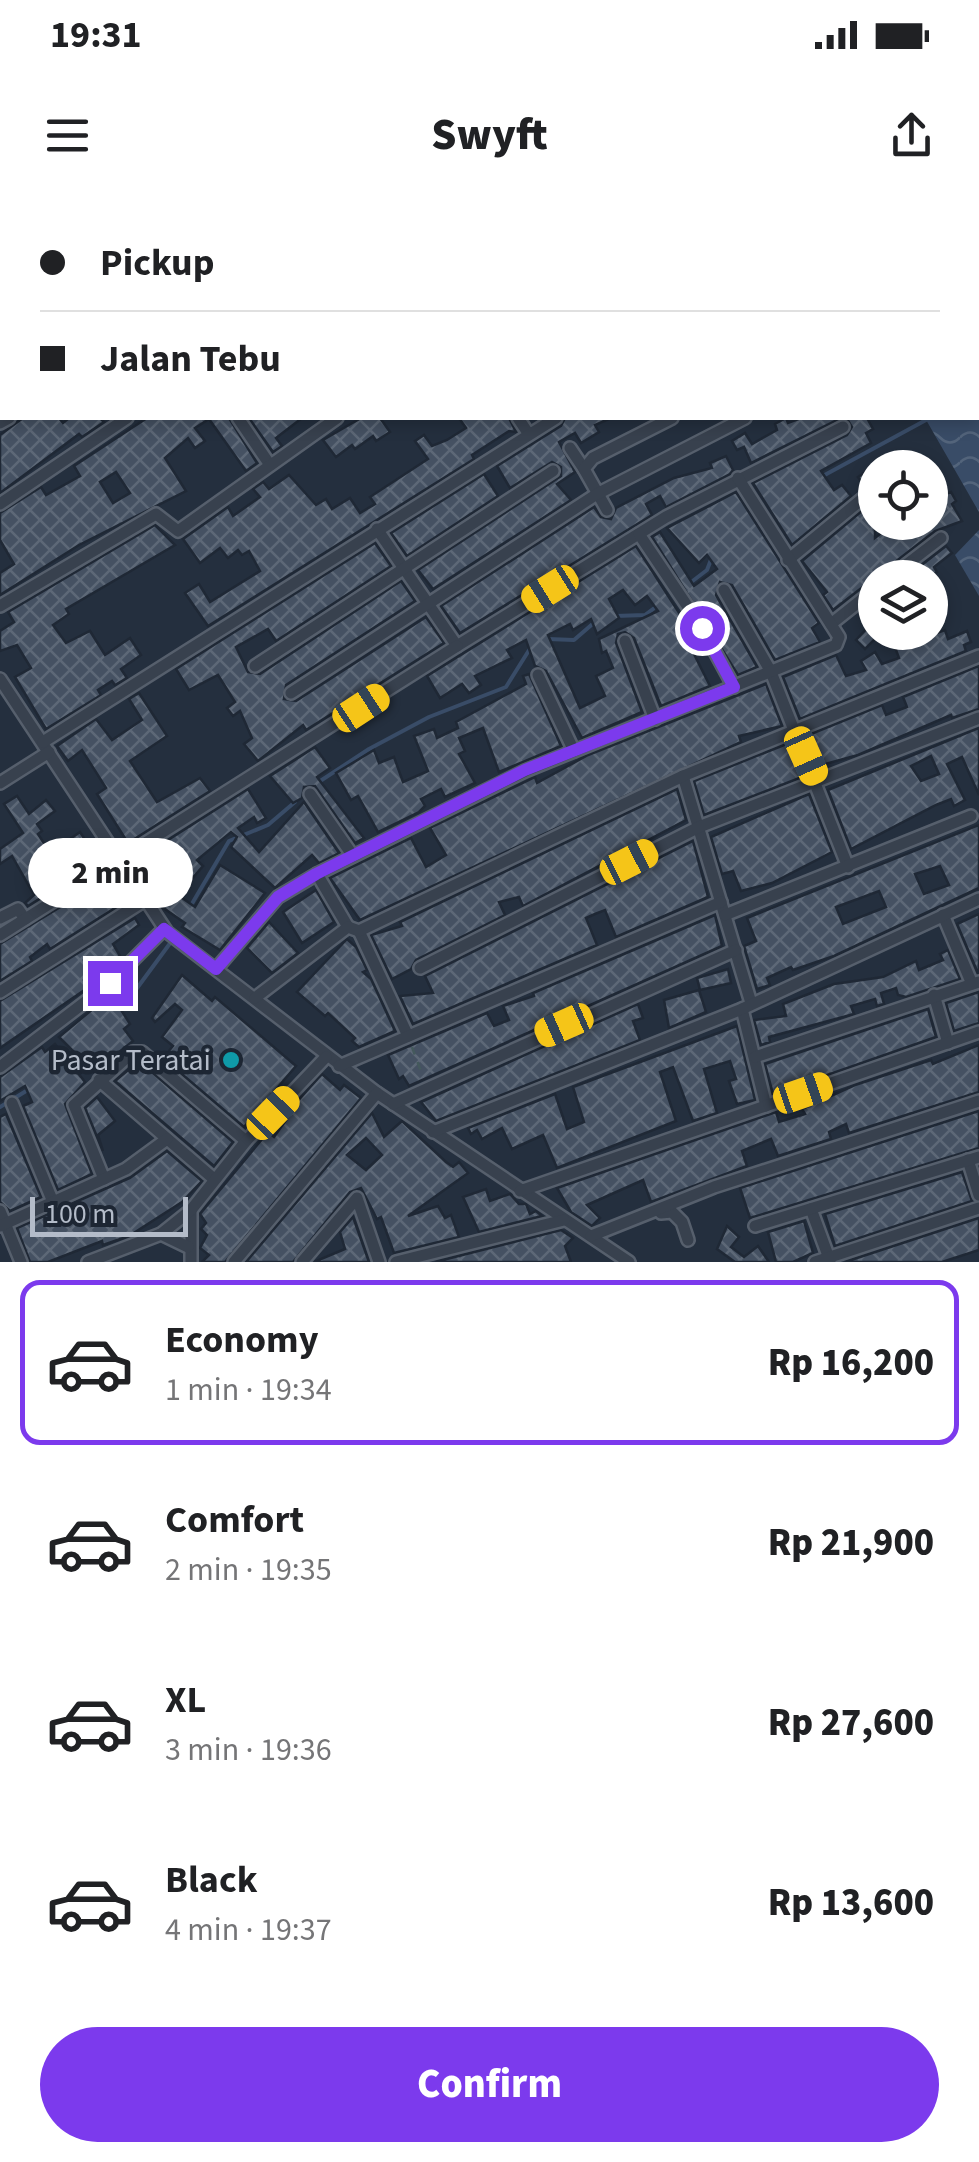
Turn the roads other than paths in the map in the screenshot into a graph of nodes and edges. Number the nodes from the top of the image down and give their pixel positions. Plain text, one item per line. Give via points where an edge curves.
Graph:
1 (125, 420) edge
2 (239, 420) edge
3 (333, 420) edge
4 (519, 420) edge
5 (552, 420) edge
6 (668, 420) edge
7 (741, 420) edge
8 (843, 428) dead end
9 (528, 433) junction
10 (570, 448) dead end
11 (270, 465) junction
12 (584, 469) junction
13 (553, 471) dead end
14 (738, 478) junction
15 (597, 494) junction
16 (858, 502) edge
17 (0, 504) edge
18 (607, 510) dead end
19 (377, 529) junction
20 (639, 534) junction
21 (938, 540) edge
22 (788, 560) junction
23 (912, 560) edge
24 (403, 567) junction
25 (724, 590) dead end
26 (858, 602) edge
27 (0, 606) edge
28 (430, 606) junction
29 (830, 624) junction
30 (625, 641) dead end
31 (457, 646) junction
32 (979, 656) edge
33 (255, 666) dead end
34 (771, 672) junction
35 (538, 675) dead end
36 (0, 679) edge
37 (734, 687) junction
38 (291, 693) dead end
39 (979, 718) edge
40 (655, 719) junction
41 (795, 732) junction
42 (46, 747) junction
43 (574, 752) junction
44 (684, 776) junction
45 (816, 779) junction
46 (0, 783) edge
47 (310, 794) dead end
48 (971, 816) dead end
49 (698, 827) junction
50 (353, 856) junction
51 (121, 862) junction
52 (848, 867) junction
53 (316, 874) junction
54 (979, 899) edge
55 (145, 900) junction
56 (723, 909) junction
57 (943, 915) junction
58 (0, 918) edge
59 (25, 919) junction
60 (354, 929) junction
61 (165, 931) junction
62 (0, 935) edge
63 (736, 950) junction
64 (420, 968) dead end
65 (216, 969) junction
66 (976, 983) edge
67 (0, 992) edge
68 (934, 995) junction
69 (256, 998) junction
70 (747, 1006) junction
71 (979, 1032) edge
72 (408, 1036) junction
73 (948, 1043) junction
74 (326, 1058) junction
75 (755, 1058) junction
76 (339, 1066) junction
77 (0, 1067) edge
78 (99, 1080) junction
79 (377, 1094) junction
80 (979, 1101) edge
81 (12, 1103) dead end
82 (393, 1104) junction
83 (766, 1106) junction
84 (433, 1132) junction
85 (168, 1139) junction
86 (246, 1141) junction
87 (973, 1159) edge
88 (104, 1179) junction
89 (214, 1179) junction
90 (520, 1190) junction
91 (979, 1194) edge
92 (53, 1202) junction
93 (979, 1208) edge
94 (810, 1209) junction
95 (191, 1210) junction
96 (0, 1211) edge
97 (632, 1219) junction
98 (564, 1220) junction
99 (3, 1225) edge
100 (755, 1226) dead end
101 (160, 1234) junction
102 (591, 1236) junction
103 (688, 1240) dead end
104 (188, 1247) junction
105 (313, 1249) junction
106 (103, 1259) edge
107 (830, 1260) edge
108 (21, 1262) edge
109 (88, 1262) edge
110 (191, 1262) edge
111 (234, 1262) edge
112 (302, 1262) edge
113 (319, 1262) edge
114 (378, 1262) edge
115 (396, 1262) edge
116 (629, 1262) edge
117 (814, 1262) edge

1 - 17 street
2 - 11 street
3 - 11 street
4 - 9 street
5 - 9 street
6 - 12 street
7 - 15 street
8 - 14 street
9 - 19 street
10 - 12 street
11 - 27 street via 178,531 156,514
12 - 15 street
13 - 24 street
14 - 20 street
14 - 22 street
15 - 18 street
15 - 28 street
16 - 22 street
19 - 24 street
19 - 42 street
20 - 31 street
20 - 37 street
21 - 23 street
22 - 29 street
24 - 28 street
24 - 33 street
25 - 34 street
26 - 29 street
28 - 31 street
28 - 38 street
29 - 34 street via 836,644
30 - 40 street
31 - 51 street
32 - 41 street
34 - 37 street
34 - 41 street
35 - 43 street
36 - 42 street
37 - 40 street
39 - 45 street
40 - 43 street
41 - 44 street
41 - 45 street
42 - 46 street
42 - 51 street
43 - 50 street via 481,790
44 - 49 street
44 - 60 street
45 - 49 street
45 - 52 street
47 - 50 street
48 - 52 street
49 - 56 street
49 - 64 street
50 - 53 street
51 - 55 street
51 - 59 street
52 - 56 street
53 - 60 street
53 - 65 street via 278,897
54 - 57 street
55 - 61 street
55 - 67 street
56 - 63 street
56 - 72 street
57 - 66 street
57 - 70 street
58 - 59 street via 18,909
59 - 62 street
60 - 69 street
60 - 72 street
61 - 65 street
61 - 77 street via 110,983
63 - 70 street
63 - 82 street
65 - 69 street
66 - 68 street
68 - 73 street
68 - 75 street
69 - 74 street
70 - 75 street
70 - 84 street
71 - 73 street
72 - 76 street
73 - 83 street
74 - 76 street
74 - 86 street
75 - 83 street
76 - 79 street
78 - 85 street
78 - 86 street via 142,1052
78 - 88 street via 75,1104
79 - 82 street
79 - 111 street
80 - 97 street
81 - 92 street
82 - 84 street
83 - 90 street
84 - 90 street
85 - 88 street
85 - 89 street
86 - 89 street
87 - 91 street
87 - 94 street
88 - 92 street
89 - 95 street
90 - 98 street
92 - 99 street
93 - 107 street
94 - 100 street
94 - 107 street
95 - 101 street
95 - 104 street
96 - 99 street
97 - 102 street
97 - 103 street via 672,1212
98 - 102 street
98 - 115 street
99 - 108 street
101 - 104 street
101 - 106 street
102 - 116 street
104 - 110 street
105 - 112 street
105 - 113 street
105 - 114 street via 357,1198
106 - 109 street
107 - 117 street

